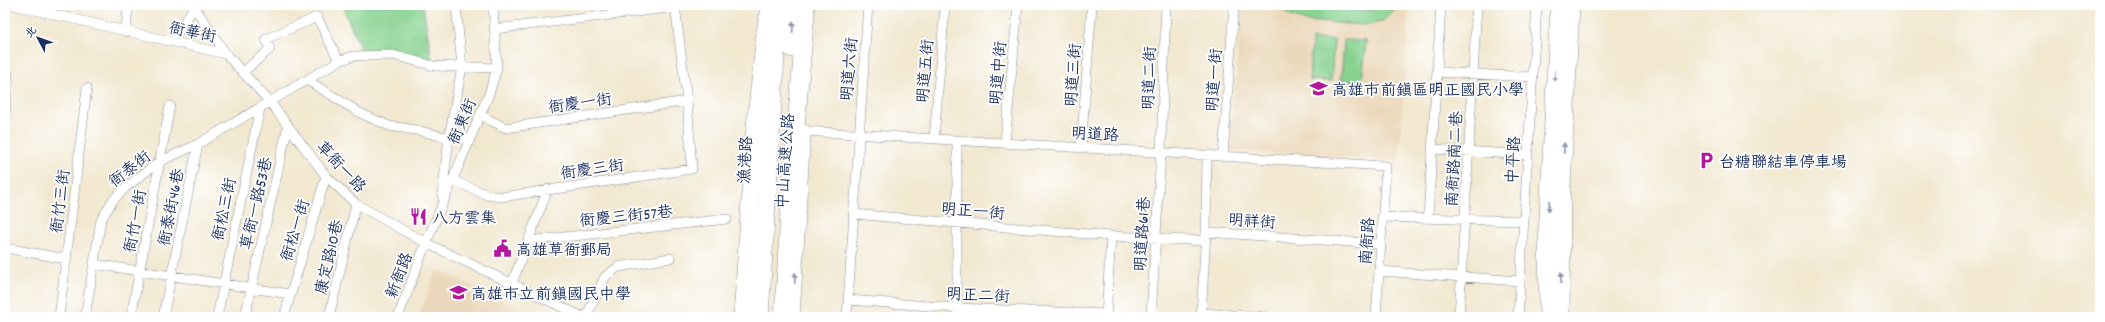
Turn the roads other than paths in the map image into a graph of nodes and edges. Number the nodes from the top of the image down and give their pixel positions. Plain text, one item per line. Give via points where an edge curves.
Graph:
1 (13, 5) edge
2 (128, 5) edge
3 (456, 5) edge
4 (493, 5) edge
5 (772, 5) edge
6 (780, 5) edge
7 (794, 5) edge
8 (805, 5) edge
9 (812, 5) edge
10 (868, 5) edge
11 (945, 5) edge
12 (1018, 5) edge
13 (1092, 5) edge
14 (1166, 5) edge
15 (1234, 5) edge
16 (1441, 5) edge
17 (1477, 5) edge
18 (1537, 5) edge
19 (1559, 5) edge
20 (1571, 5) edge
21 (193, 6) edge
22 (676, 6) edge
23 (494, 29) junction
24 (126, 32) junction
25 (1564, 36) junction
26 (172, 42) junction
27 (226, 54) junction
28 (339, 62) junction
29 (462, 67) junction
30 (497, 68) junction
31 (243, 72) junction
32 (1437, 72) junction
33 (8, 73) dead end
34 (1473, 74) junction
35 (1532, 77) junction
36 (307, 80) junction
37 (87, 88) dead end
38 (687, 101) junction
39 (270, 102) junction
40 (170, 106) dead end
41 (260, 108) junction
42 (480, 115) junction
43 (5, 116) edge
44 (288, 125) junction
45 (804, 131) junction
46 (858, 135) junction
47 (449, 138) junction
48 (470, 138) junction
49 (934, 139) junction
50 (957, 140) junction
51 (1005, 143) junction
52 (198, 144) junction
53 (1081, 148) junction
54 (1432, 149) junction
55 (1469, 151) junction
56 (1161, 152) junction
57 (1207, 155) junction
58 (1528, 155) junction
59 (1223, 156) junction
60 (160, 162) junction
61 (1386, 166) joint
62 (326, 176) junction
63 (452, 180) junction
64 (548, 189) junction
65 (356, 204) junction
66 (441, 206) junction
67 (853, 214) junction
68 (1382, 216) junction
69 (1428, 218) junction
70 (727, 219) dead end
71 (1465, 219) junction
72 (1524, 221) junction
73 (956, 224) junction
74 (1206, 232) junction
75 (1111, 236) junction
76 (1156, 238) junction
77 (528, 241) junction
78 (1206, 242) junction
79 (426, 243) junction
80 (1380, 244) junction
81 (5, 248) edge
82 (670, 258) dead end
83 (67, 259) junction
84 (94, 264) junction
85 (140, 271) junction
86 (1379, 271) junction
87 (172, 276) junction
88 (1461, 277) junction
89 (1520, 281) junction
90 (223, 283) junction
91 (512, 283) junction
92 (251, 288) junction
93 (290, 294) junction
94 (848, 300) junction
95 (957, 313) edge
96 (1201, 315) edge
97 (1106, 316) edge
98 (59, 317) edge
99 (85, 317) edge
100 (131, 317) edge
101 (164, 317) edge
102 (217, 317) edge
103 (245, 317) edge
104 (284, 317) edge
105 (329, 317) edge
106 (398, 317) edge
107 (583, 317) edge
108 (586, 317) edge
109 (742, 317) edge
110 (751, 317) edge
111 (760, 317) edge
112 (774, 317) edge
113 (783, 317) edge
114 (793, 317) edge
115 (847, 317) edge
116 (1151, 317) edge
117 (1265, 317) edge
118 (1376, 317) edge
119 (1459, 317) edge
120 (1518, 317) edge
121 (1548, 317) edge
122 (1561, 317) edge

1 - 24 street, 衙華街
2 - 24 street
3 - 29 street
4 - 23 street, 衙東街
5 - 109 highway via 766,25 755,127
5 - 110 street, 漁港路
6 - 111 highway, 中山高速公路
112 -> 7 highway, 中山高速公路
8 - 113 highway
9 - 45 street
10 - 46 street, 明道六街
11 - 49 street, 明道五街
12 - 51 street, 明道中街
13 - 53 street, 明道三街
14 - 56 street, 明道二街
15 - 59 street, 明道一街
16 - 32 street, 南衙路南二巷
17 - 34 street, 南衙路南二巷
18 - 35 street, 中平路
19 - 25 highway
20 - 25 highway
21 - 26 street
21 - 27 street, 草衙一路
22 - 23 street
22 - 38 street
23 - 30 street, 衙東街
24 - 26 street, 衙華街
25 -> 121 highway via 1547,237
122 -> 25 highway
26 - 27 street, 衙華街
27 - 31 street, 草衙一路
28 - 29 street, 衙泰街 via 353,56 393,55 434,66
28 - 31 street via 317,17 266,39 270,49
28 - 36 street, 衙泰街
29 - 30 street, 衙泰街
29 - 47 street
30 - 42 street, 衙東街
31 - 39 street, 草衙一路
32 - 34 street
32 - 54 street, 南衙路南二巷
33 - 43 street
34 - 35 street
34 - 55 street, 南衙路南二巷
35 - 58 street, 中平路
36 - 39 street, 衙泰街
36 - 47 street via 360,113 389,126
37 - 83 street, 衙竹三街
38 - 42 street, 衙慶一街 via 506,128
38 - 64 street, 衙慶三街 via 692,169
39 - 41 street, 衙泰街
39 - 44 street, 草衙一路
40 - 60 street, 衙竹一街
41 - 52 street, 衙泰街
41 - 90 street, 衙松三街
42 - 48 street, 衙東街
44 - 62 street, 草衙一路
44 - 92 street, 草衙一路53巷
45 - 46 street, 明道路
114 -> 45 street
46 - 49 street, 明道路
46 - 67 street, 明道六街
47 - 48 street
47 - 66 street
48 - 63 street, 衙東街
49 - 50 street, 明道路
50 - 51 street, 明道路
50 - 73 street
51 - 53 street, 明道路
52 - 60 street, 衙泰街
52 - 87 street, 衙泰街46巷
53 - 56 street, 明道路
54 - 55 street
54 - 69 street, 南衙路南二巷
55 - 58 street
55 - 71 street, 南衙路南二巷
56 - 57 street, 明道路
56 - 76 street, 明道路61巷
57 - 59 street, 明道路
57 - 74 street
58 - 72 street, 中平路
59 - 61 street, 明道路
60 - 84 street, 衙泰街 via 113,200 101,220
60 - 85 street, 衙竹一街
61 - 68 street, 南衙路
62 - 65 street, 草衙一路
62 - 93 street, 衙松一街
63 - 64 street via 487,195 502,197
63 - 66 street, 衙東街
64 - 77 street, 衙慶三街
65 - 79 street, 草衙一路
65 - 105 street, 康定路10巷
66 - 79 street, 衙東街
67 - 73 street, 明正一街
67 - 94 street
68 - 69 street, 南衙路南二巷
68 - 80 street, 南衙路
69 - 71 street, 南衙路南二巷
70 - 77 street, 衙慶三街57巷
71 - 72 street, 南衙路南二巷
71 - 88 street, 南衙路南二巷
72 - 89 street, 中平路
73 - 75 street, 明正一街
73 - 95 street
74 - 78 street, 明祥街
74 - 80 street, 明祥街
75 - 76 street, 明正一街
75 - 97 street
76 - 78 street, 明正一街
76 - 116 street, 明道路61巷
77 - 91 street, 衙慶三街
78 - 96 street, 明祥街
79 - 91 street, 草衙一路
79 - 106 street, 新衙路
80 - 86 street, 南衙路
81 - 83 street
82 - 108 street via 618,268 605,277
83 - 98 street, 衙竹三街
84 - 85 street
84 - 99 street, 衙泰街
85 - 87 street
85 - 100 street, 衙竹一街
86 - 88 street
86 - 118 street, 南衙路
87 - 90 street
87 - 101 street, 衙泰街46巷
88 - 89 street
88 - 119 street, 南衙路南二巷
89 - 120 street, 中平路
90 - 92 street
90 - 102 street, 衙松三街
91 - 107 street, 草衙一路
92 - 93 street
92 - 103 street, 草衙一路53巷
93 - 104 street, 衙松一街
94 - 95 street, 明正二街
94 - 115 street
95 - 97 street, 明正二街
96 - 117 street

